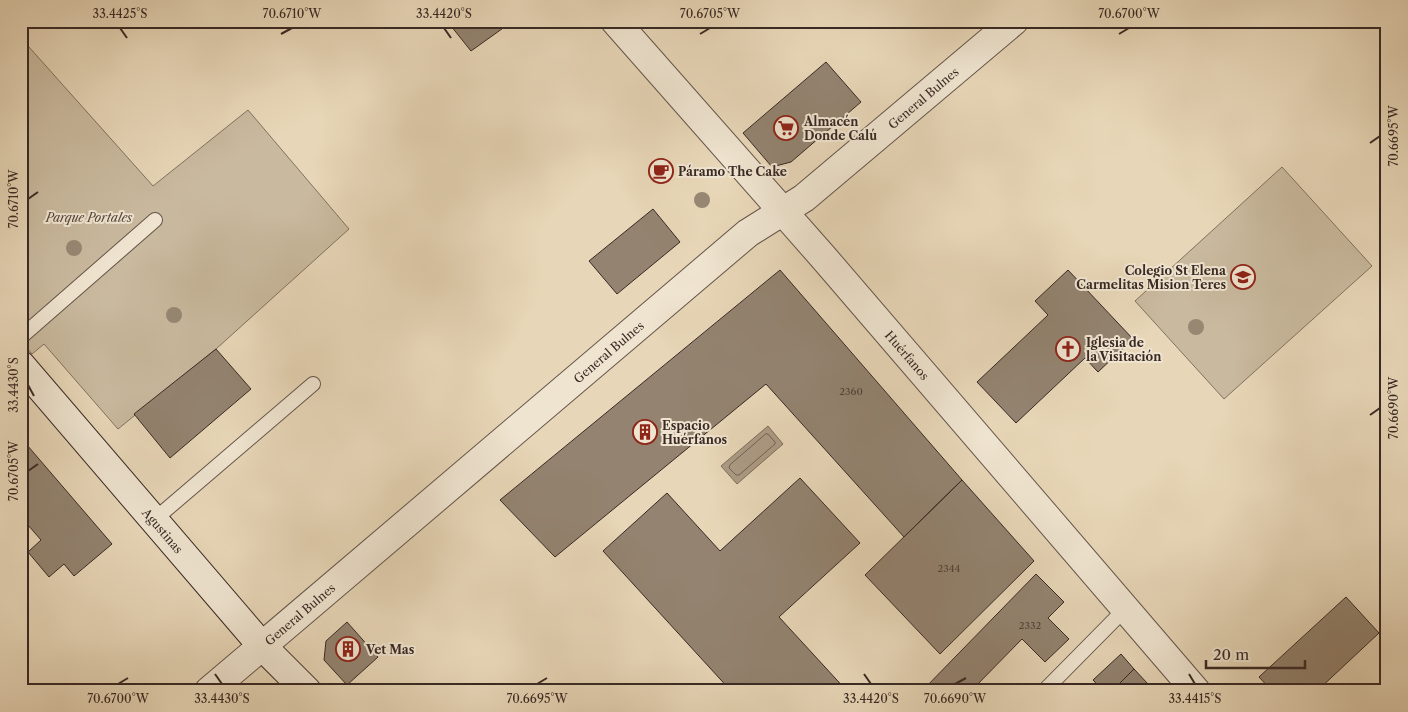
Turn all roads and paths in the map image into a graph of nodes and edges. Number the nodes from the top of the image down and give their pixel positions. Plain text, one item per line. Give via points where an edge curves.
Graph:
1 (615, 21) edge
2 (1014, 21) edge
3 (783, 211) junction
4 (155, 220) dead end
5 (21, 337) edge
6 (21, 365) edge
7 (314, 384) dead end
8 (154, 520) junction
9 (1125, 609) junction
10 (262, 646) junction
11 (209, 691) edge
12 (307, 691) edge
13 (1044, 691) edge
14 (1196, 691) edge

1 - 3 street, Huérfanos
2 - 3 street, General Bulnes via 812,192
3 - 9 street, Huérfanos
3 - 10 street, General Bulnes via 748,233
4 - 5 lane
6 - 8 street, Agustinas
7 - 8 lane
8 - 10 street, Agustinas
9 - 13 lane
9 - 14 street, Huérfanos
10 - 11 street, General Bulnes
10 - 12 street, Agustinas

